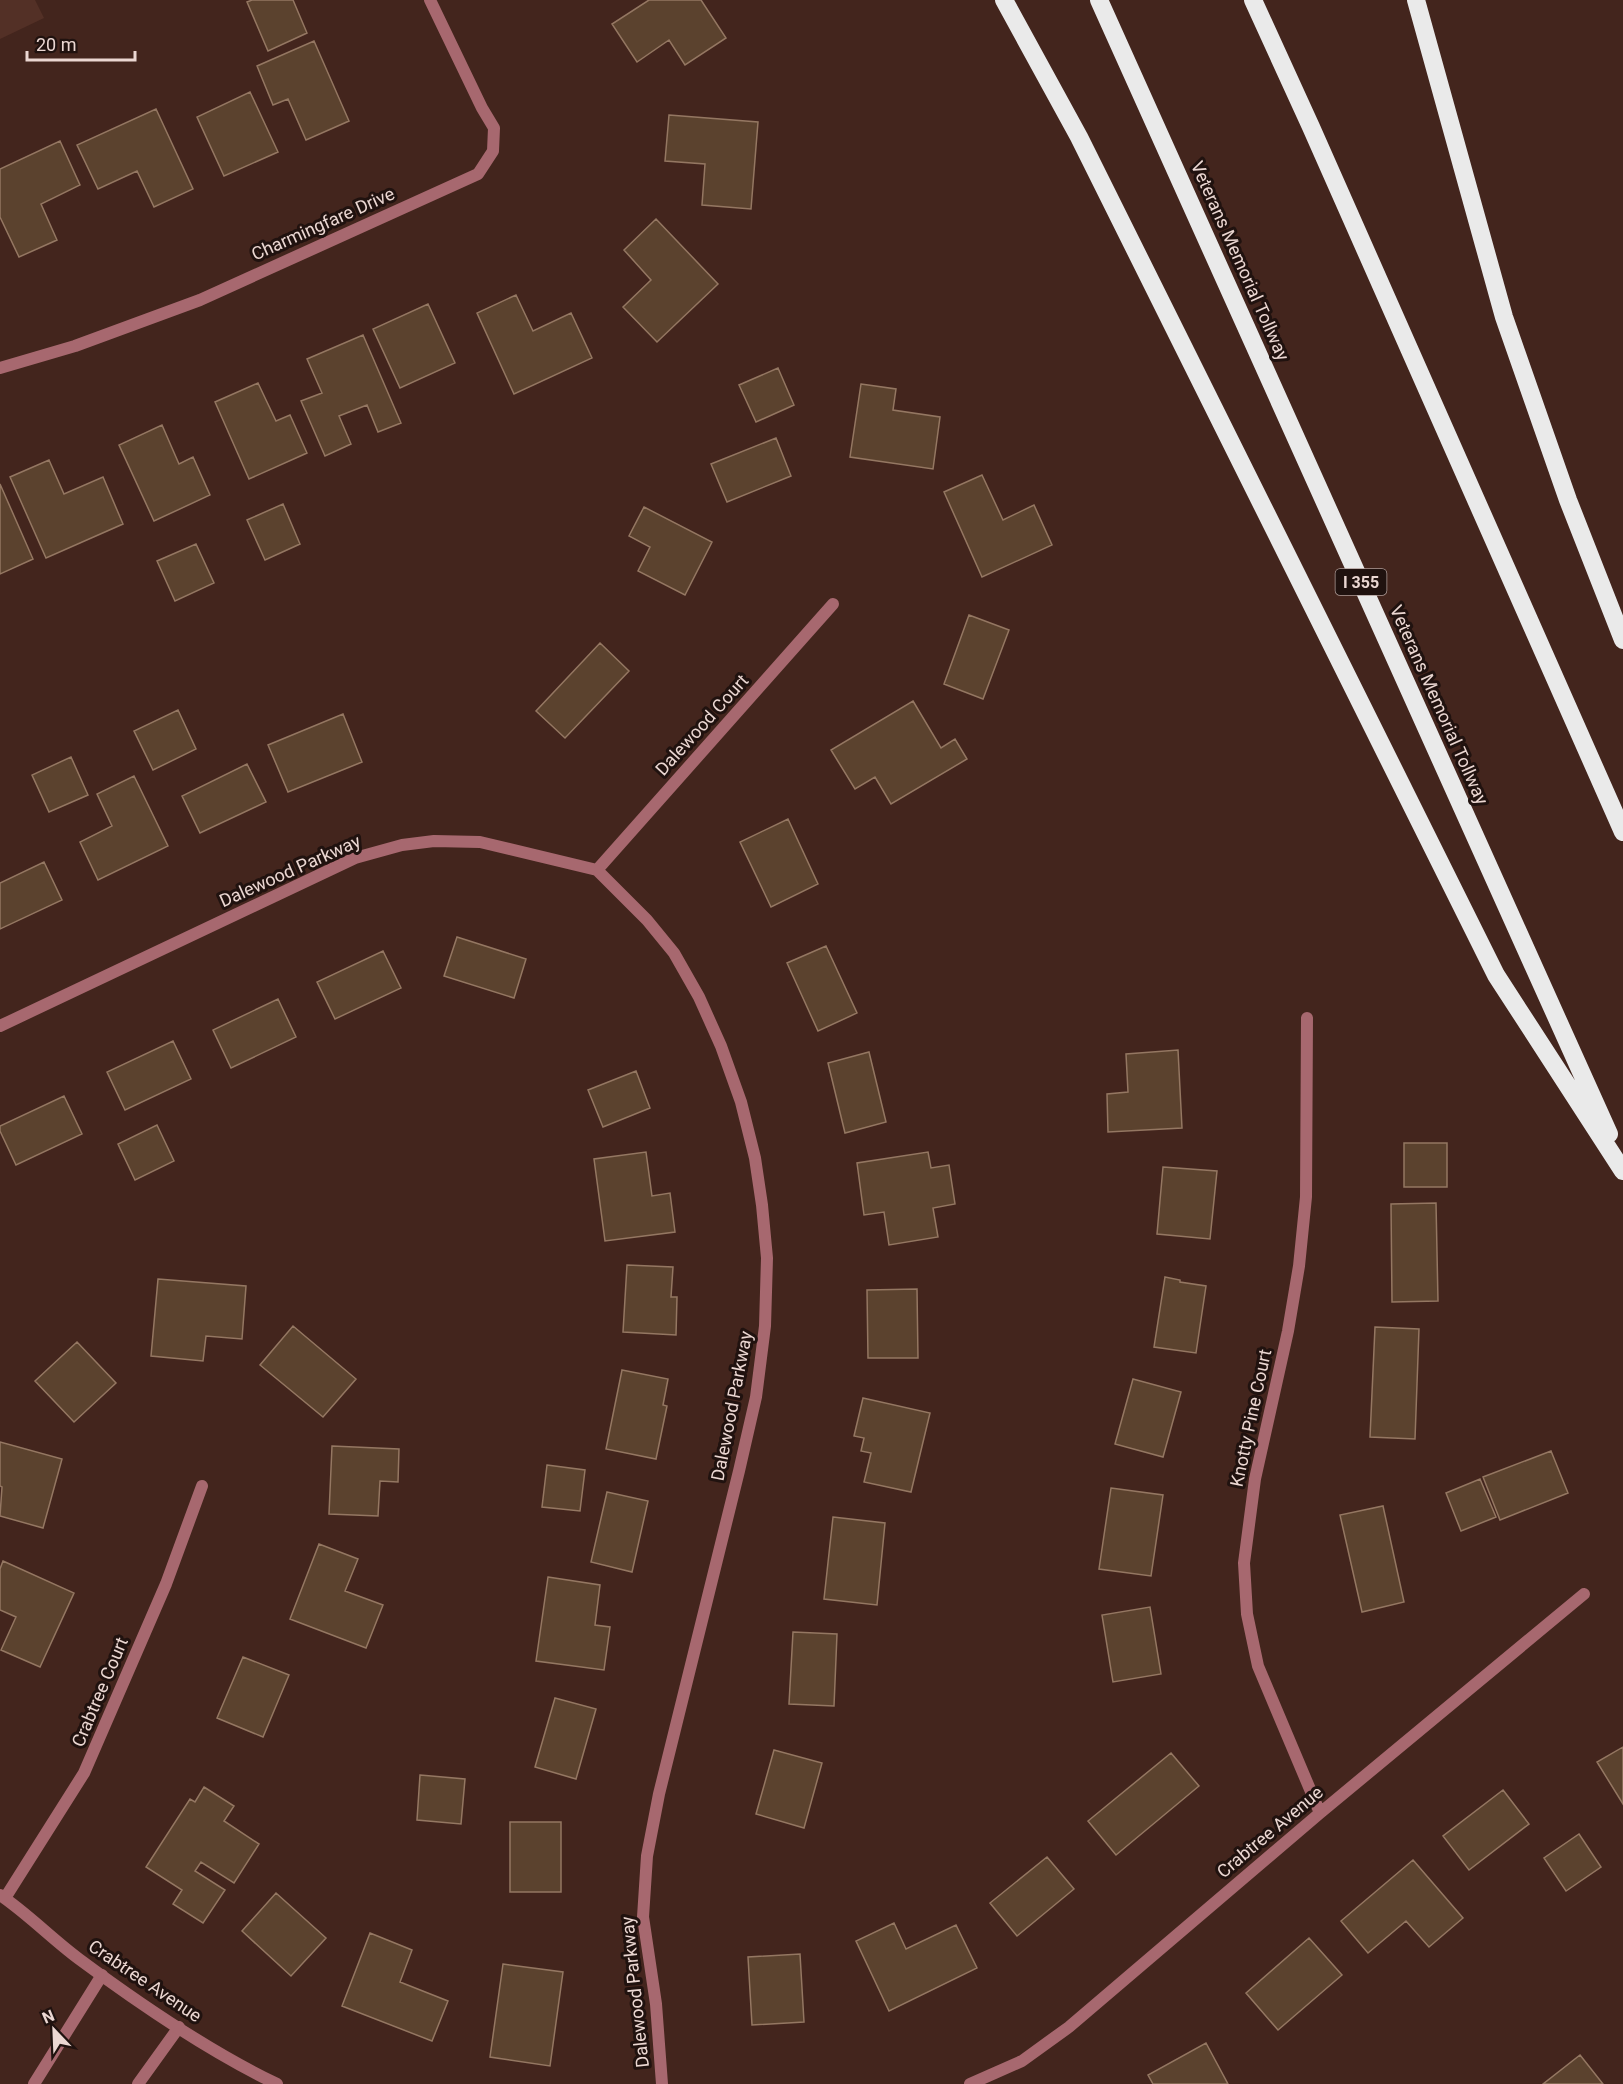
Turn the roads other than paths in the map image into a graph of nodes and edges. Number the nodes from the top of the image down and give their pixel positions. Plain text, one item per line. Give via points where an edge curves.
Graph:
1 (430, 0) edge
2 (1004, 0) edge
3 (1099, 0) edge
4 (1253, 0) edge
5 (1416, 0) edge
6 (0, 368) edge
7 (832, 604) dead end
8 (1623, 640) edge
9 (1623, 832) edge
10 (597, 870) junction
11 (1307, 1018) dead end
12 (0, 1026) edge
13 (1623, 1164) edge
14 (1623, 1171) edge
15 (202, 1486) dead end
16 (1584, 1594) dead end
17 (1320, 1813) junction
18 (2, 1897) edge
19 (102, 1975) junction
20 (179, 2027) junction
21 (33, 2084) edge
22 (138, 2084) edge
23 (277, 2084) edge
24 (662, 2084) edge
25 (970, 2084) edge

1 - 6 street, Charmingfare Drive via 494,128 493,151 478,174 200,300 75,346
2 - 14 highway via 1079,137 1496,975
3 - 13 highway, Veterans Memorial Tollway / I 355
4 - 9 highway
5 - 8 highway via 1504,317 1568,500
7 - 10 street, Dalewood Court
10 - 12 street, Dalewood Parkway via 480,842 402,845 355,858
10 - 24 street, Dalewood Parkway via 674,953 721,1046 755,1158 767,1258 765,1326 756,1397 647,1856 643,1917 656,2004
11 - 17 street, Knotty Pine Court via 1306,1197 1299,1266 1255,1479 1244,1563 1247,1614 1258,1666
15 - 18 street, Crabtree Court via 166,1584 84,1773
16 - 17 street, Crabtree Avenue
17 - 25 street, Crabtree Avenue via 1069,2027 1022,2061
18 - 19 street, Crabtree Avenue
19 - 20 street, Crabtree Avenue
19 - 21 street
20 - 22 street
20 - 23 street, Crabtree Avenue

